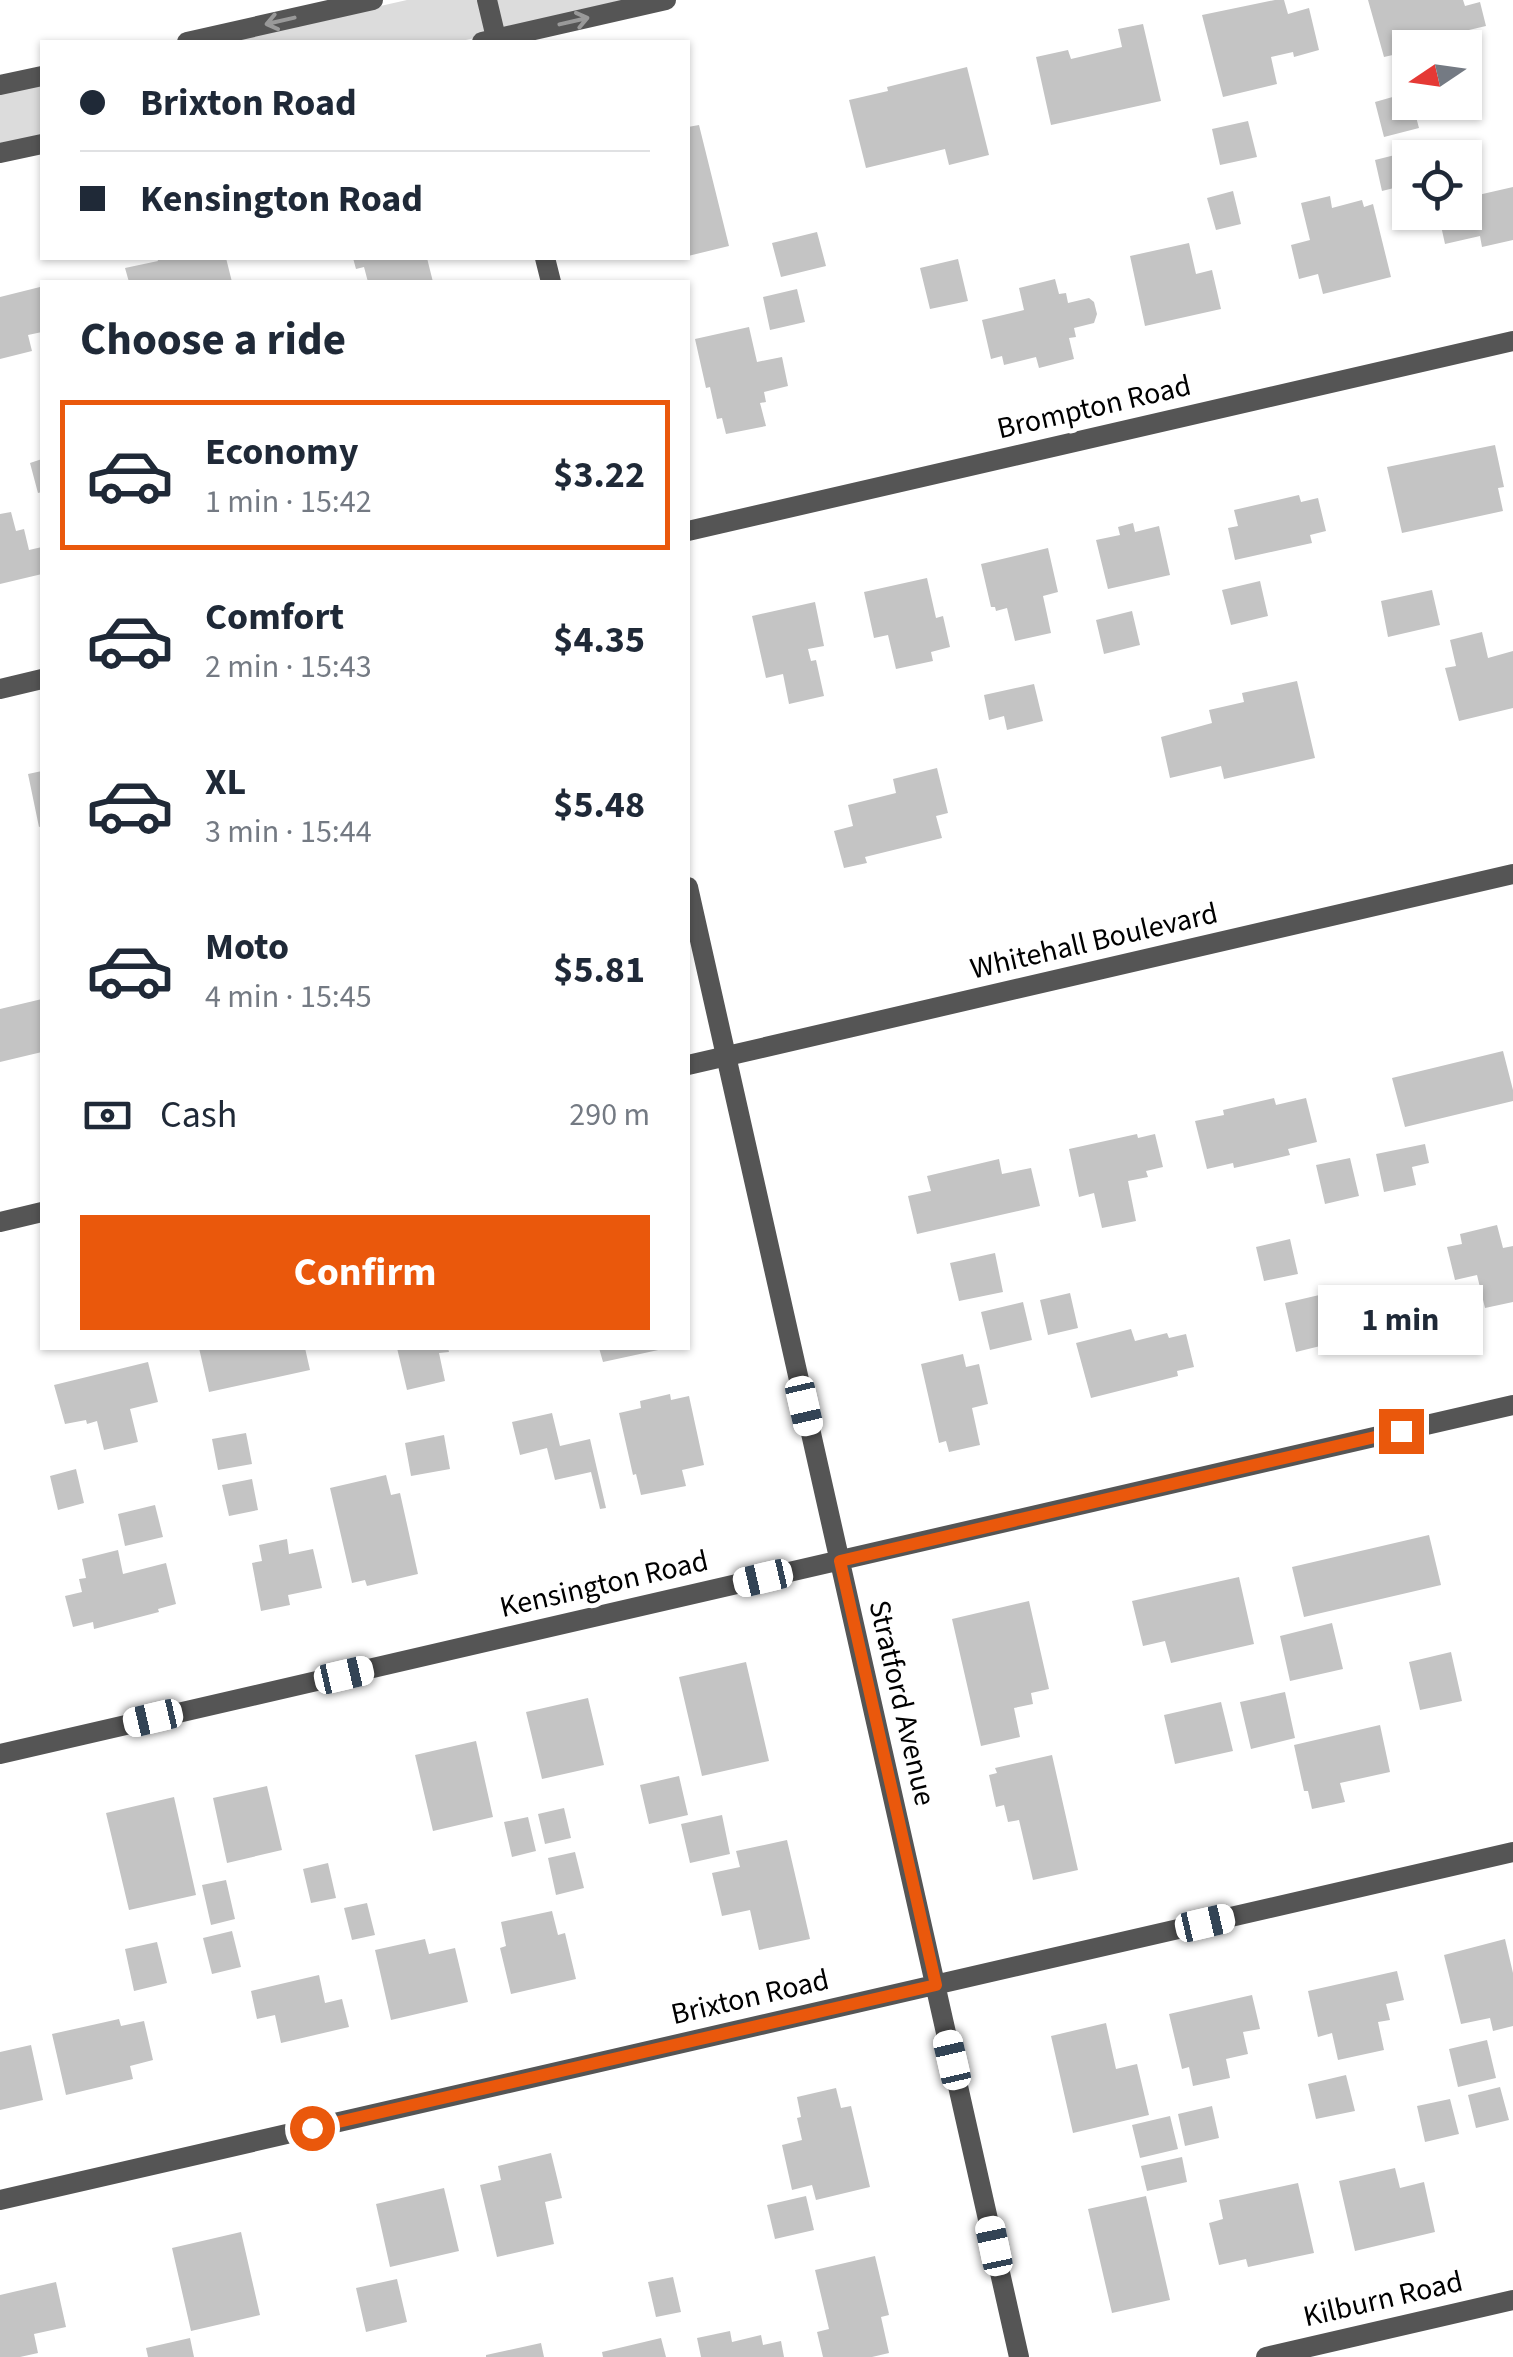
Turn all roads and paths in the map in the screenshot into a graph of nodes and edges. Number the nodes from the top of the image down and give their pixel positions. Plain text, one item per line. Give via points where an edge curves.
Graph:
1 (373, 0) edge
2 (487, 0) edge
3 (666, 0) edge
4 (196, 40) edge
5 (492, 40) edge
6 (496, 40) edge
7 (40, 76) edge
8 (0, 85) edge
9 (40, 144) edge
10 (0, 154) edge
11 (1513, 341) edge
12 (690, 531) edge
13 (40, 679) edge
14 (0, 689) edge
15 (1513, 874) edge
16 (690, 897) edge
17 (726, 1056) junction
18 (690, 1065) edge
19 (40, 1212) edge
20 (0, 1222) edge
21 (1513, 1406) edge
22 (840, 1561) junction
23 (0, 1754) edge
24 (1513, 1852) edge
25 (936, 1985) junction
26 (0, 2200) edge
27 (1513, 2300) edge
28 (1019, 2357) edge
29 (1266, 2357) edge

1 -> 4 street
2 - 5 street
6 -> 3 street
7 - 8 street
9 - 10 street
11 - 12 street, Brompton Road
13 - 14 street
15 - 17 street, Whitehall Boulevard
16 - 17 street, Stratford Avenue
17 - 18 street, Whitehall Boulevard
17 - 22 street, Stratford Avenue
19 - 20 street
21 - 22 street, Kensington Road
22 - 23 street, Kensington Road
22 - 25 street, Stratford Avenue
24 - 25 street, Brixton Road
25 - 26 street, Brixton Road
25 - 28 street, Stratford Avenue
27 - 29 street, Kilburn Road

